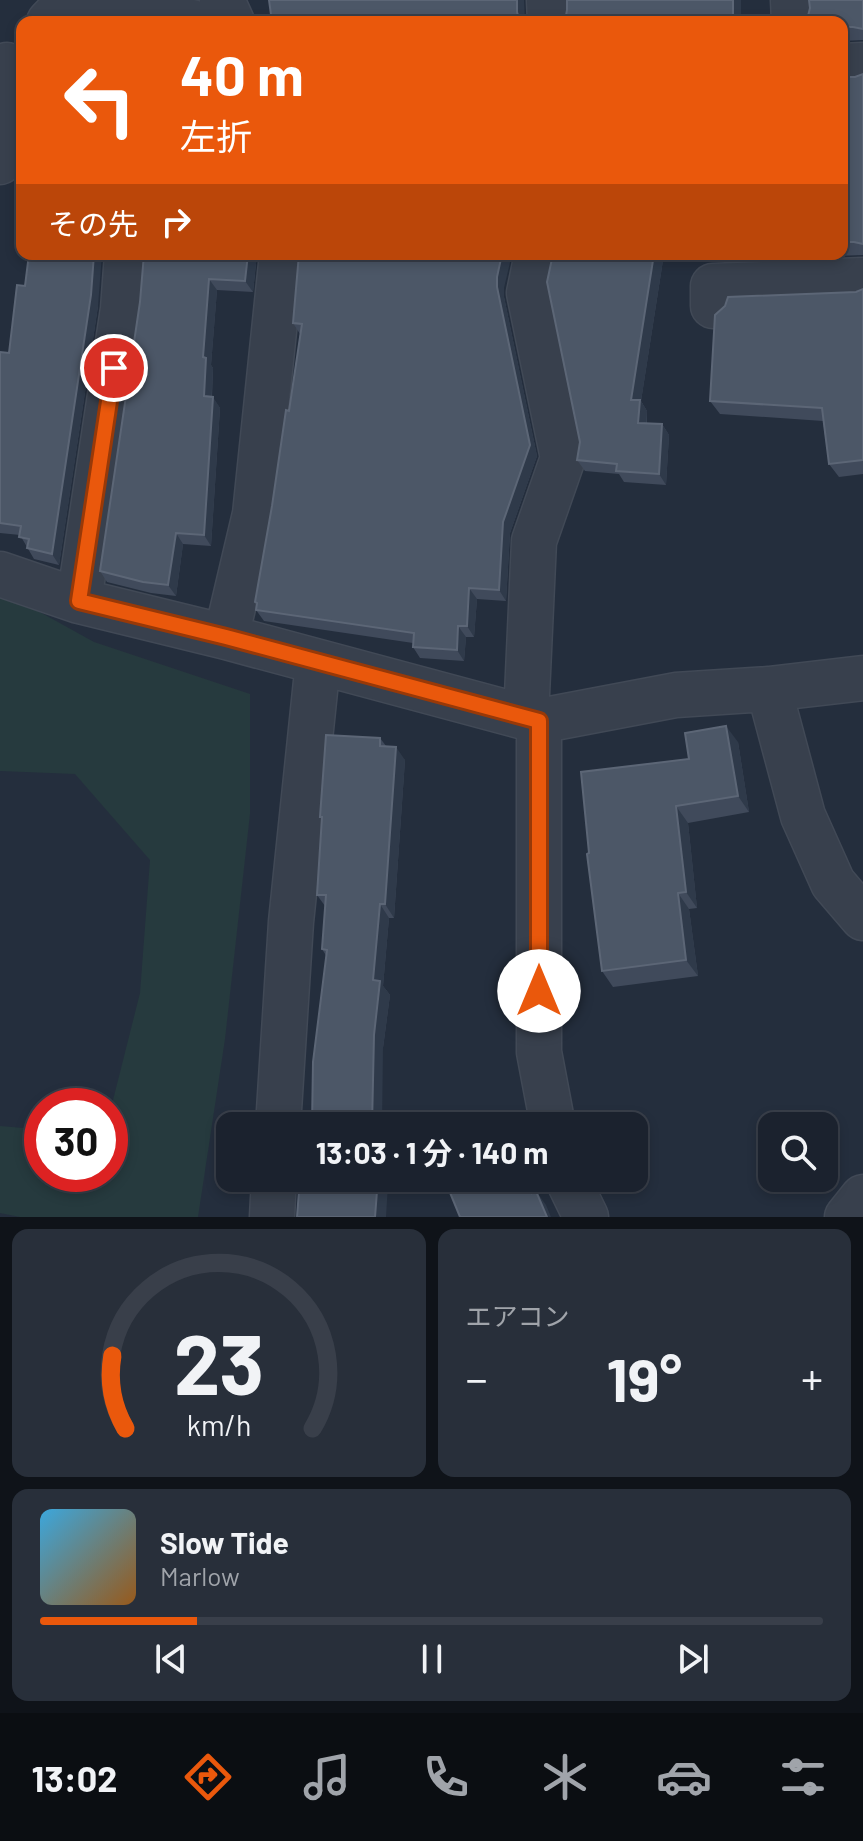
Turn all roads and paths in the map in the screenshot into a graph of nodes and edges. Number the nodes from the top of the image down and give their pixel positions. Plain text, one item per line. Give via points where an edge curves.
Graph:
1 (55, 16) edge
2 (132, 16) edge
3 (10, 62) edge
4 (0, 162) edge
5 (127, 260) edge
6 (281, 260) edge
7 (536, 260) edge
8 (863, 280) edge
9 (713, 306) dead end
10 (0, 574) edge
11 (79, 601) junction
12 (226, 637) junction
13 (318, 662) junction
14 (863, 678) edge
15 (769, 689) junction
16 (532, 719) junction
17 (863, 918) edge
18 (279, 1112) edge
19 (550, 1112) edge
20 (273, 1192) edge
21 (574, 1192) edge
22 (863, 1197) edge
23 (272, 1217) edge
24 (586, 1217) edge
25 (847, 1217) edge

1 - 2 street via 70,0
3 - 4 street
5 - 11 street
6 - 12 street via 255,514
7 - 16 street via 529,293 563,458 534,541
8 - 9 street via 713,286
10 - 11 street
11 - 12 street
12 - 13 street
13 - 16 street
13 - 18 street via 291,922
14 - 15 street
15 - 16 street via 676,695
15 - 17 street via 803,816 833,883
16 - 19 street via 539,1052
20 - 23 street
21 - 24 street
22 - 25 street

